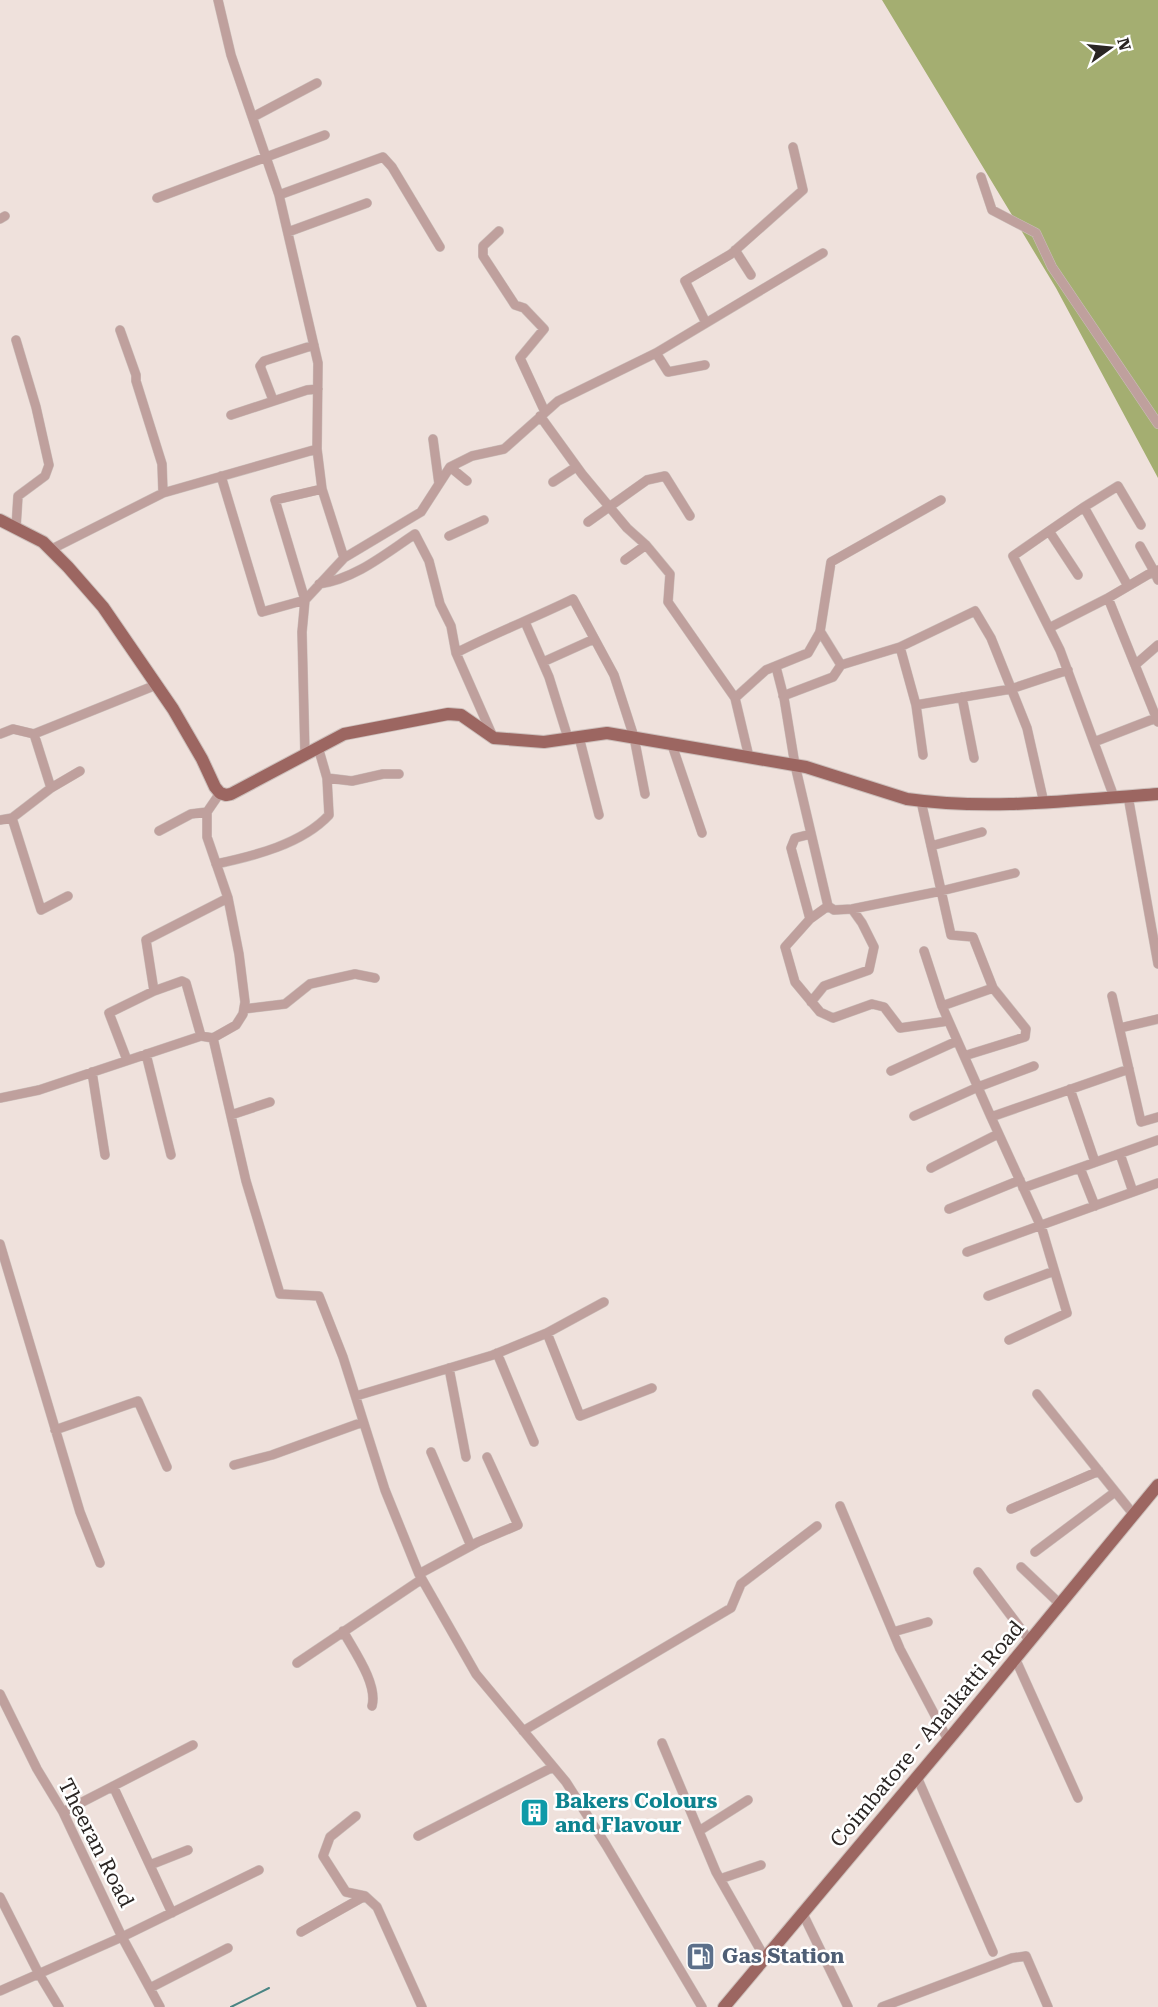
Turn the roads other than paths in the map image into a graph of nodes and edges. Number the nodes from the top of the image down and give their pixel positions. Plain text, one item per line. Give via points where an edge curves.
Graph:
1 (218, 0) edge
2 (317, 83) dead end
3 (253, 117) junction
4 (325, 135) dead end
5 (793, 147) dead end
6 (266, 158) junction
7 (981, 177) dead end
8 (279, 195) junction
9 (157, 198) dead end
10 (367, 203) dead end
11 (499, 231) dead end
12 (288, 232) junction
13 (440, 247) dead end
14 (735, 250) junction
15 (823, 253) dead end
16 (751, 274) dead end
17 (706, 323) junction
18 (120, 330) dead end
19 (16, 340) dead end
20 (314, 345) junction
21 (656, 353) junction
22 (705, 365) dead end
23 (318, 389) junction
24 (273, 400) junction
25 (542, 414) junction
26 (231, 415) dead end
27 (1158, 424) edge
28 (433, 439) dead end
29 (317, 448) junction
30 (450, 467) junction
31 (576, 467) junction
32 (221, 476) junction
33 (466, 481) dead end
34 (553, 482) dead end
35 (439, 484) junction
36 (322, 489) junction
37 (163, 493) junction
38 (940, 500) dead end
39 (609, 507) junction
40 (1084, 507) junction
41 (690, 516) dead end
42 (0, 520) edge
43 (484, 520) dead end
44 (588, 522) dead end
45 (1141, 525) dead end
46 (16, 528) junction
47 (1049, 531) junction
48 (449, 536) dead end
49 (646, 545) junction
50 (1140, 546) dead end
51 (50, 550) junction
52 (344, 558) junction
53 (625, 560) dead end
54 (1157, 574) edge
55 (1078, 575) dead end
56 (319, 584) junction
57 (1128, 586) junction
58 (1108, 598) junction
59 (305, 600) junction
60 (525, 622) junction
61 (1049, 628) junction
62 (820, 630) junction
63 (594, 639) junction
64 (1158, 645) edge
65 (900, 647) junction
66 (456, 653) junction
67 (543, 662) junction
68 (841, 664) junction
69 (1135, 665) junction
70 (776, 667) junction
71 (1068, 670) junction
72 (156, 685) junction
73 (1011, 689) junction
74 (783, 696) junction
75 (735, 698) junction
76 (962, 698) junction
77 (916, 705) junction
78 (1157, 720) edge
79 (0, 734) edge
80 (34, 734) junction
81 (634, 737) junction
82 (494, 738) junction
83 (573, 738) junction
84 (1094, 742) junction
85 (672, 745) junction
86 (318, 747) junction
87 (305, 754) junction
88 (924, 755) dead end
89 (749, 757) junction
90 (974, 758) dead end
91 (795, 765) junction
92 (80, 771) dead end
93 (399, 774) dead end
94 (327, 778) junction
95 (51, 788) junction
96 (220, 793) junction
97 (645, 794) dead end
98 (1158, 794) edge
99 (1128, 796) junction
100 (1114, 797) junction
101 (921, 801) junction
102 (1044, 803) junction
103 (207, 812) junction
104 (599, 815) dead end
105 (12, 818) junction
106 (0, 820) edge
107 (159, 831) dead end
108 (982, 832) dead end
109 (702, 833) dead end
110 (811, 834) junction
111 (931, 846) junction
112 (216, 864) junction
113 (1015, 873) dead end
114 (941, 891) junction
115 (68, 896) dead end
116 (228, 898) junction
117 (828, 906) junction
118 (852, 909) junction
119 (810, 919) junction
120 (924, 951) dead end
121 (1158, 964) edge
122 (375, 978) dead end
123 (993, 988) junction
124 (154, 991) junction
125 (1112, 996) dead end
126 (811, 1002) junction
127 (942, 1006) junction
128 (244, 1009) junction
129 (1158, 1019) edge
130 (948, 1021) junction
131 (1120, 1028) junction
132 (201, 1036) junction
133 (213, 1038) junction
134 (957, 1041) junction
135 (146, 1054) junction
136 (964, 1056) junction
137 (127, 1060) junction
138 (1034, 1066) dead end
139 (1129, 1069) junction
140 (891, 1071) dead end
141 (92, 1072) junction
142 (978, 1087) junction
143 (1070, 1089) junction
144 (0, 1098) edge
145 (270, 1102) dead end
146 (231, 1115) junction
147 (914, 1116) dead end
148 (991, 1116) junction
149 (1158, 1117) edge
150 (999, 1134) junction
151 (1158, 1140) edge
152 (1120, 1154) junction
153 (105, 1155) dead end
154 (171, 1155) dead end
155 (1095, 1162) junction
156 (931, 1168) dead end
157 (1080, 1168) junction
158 (1158, 1183) edge
159 (1021, 1184) junction
160 (1133, 1192) junction
161 (1095, 1206) junction
162 (949, 1209) dead end
163 (1040, 1226) junction
164 (0, 1244) edge
165 (967, 1252) dead end
166 (1054, 1271) junction
167 (988, 1296) dead end
168 (604, 1302) dead end
169 (548, 1333) junction
170 (1009, 1341) dead end
171 (497, 1353) junction
172 (449, 1368) junction
173 (652, 1388) dead end
174 (1037, 1394) dead end
175 (356, 1396) junction
176 (363, 1422) junction
177 (55, 1430) junction
178 (534, 1442) dead end
179 (431, 1452) dead end
180 (466, 1457) dead end
181 (487, 1457) dead end
182 (234, 1465) dead end
183 (167, 1467) dead end
184 (1099, 1471) junction
185 (1158, 1485) edge
186 (1115, 1491) junction
187 (840, 1506) dead end
188 (1011, 1509) dead end
189 (1134, 1515) junction
190 (817, 1526) dead end
191 (471, 1546) junction
192 (1035, 1552) dead end
193 (100, 1563) dead end
194 (1021, 1567) dead end
195 (978, 1572) dead end
196 (420, 1577) junction
197 (1060, 1604) junction
198 (928, 1622) dead end
199 (343, 1631) junction
200 (893, 1632) junction
201 (1030, 1641) junction
202 (1015, 1659) junction
203 (297, 1663) dead end
204 (0, 1694) edge
205 (372, 1706) dead end
206 (4, 1713) edge
207 (523, 1731) junction
208 (948, 1740) junction
209 (662, 1743) dead end
210 (194, 1745) dead end
211 (553, 1767) junction
212 (917, 1777) junction
213 (113, 1786) junction
214 (1078, 1798) dead end
215 (748, 1800) dead end
216 (63, 1812) junction
217 (356, 1816) dead end
218 (699, 1831) junction
219 (418, 1836) dead end
220 (188, 1850) dead end
221 (150, 1865) junction
222 (761, 1865) dead end
223 (260, 1870) dead end
224 (720, 1878) junction
225 (366, 1896) junction
226 (0, 1897) edge
227 (172, 1913) junction
228 (803, 1914) junction
229 (301, 1932) dead end
230 (123, 1937) junction
231 (228, 1948) dead end
232 (993, 1952) dead end
233 (765, 1958) junction
234 (39, 1974) junction
235 (150, 1988) junction
236 (0, 1991) edge
237 (910, 1997) junction
238 (59, 2007) edge
239 (160, 2007) edge
240 (422, 2007) edge
241 (702, 2007) edge
242 (724, 2007) edge
243 (848, 2007) edge
244 (882, 2007) edge
245 (912, 2007) edge
246 (1048, 2007) edge

1 - 3 street
2 - 3 street
3 - 6 street
4 - 6 street
5 - 14 street via 803,190
6 - 8 street
6 - 9 street
7 - 27 street via 992,210 1036,233 1052,267
8 - 12 street
8 - 13 street via 383,157
10 - 12 street
11 - 25 street via 483,246 483,256 515,305 524,308 544,329 520,358
12 - 20 street
14 - 16 street
14 - 17 street via 685,281
15 - 17 street
17 - 21 street
18 - 37 street via 162,464
19 - 46 street via 49,465 45,476 18,496
20 - 23 street
20 - 24 street via 264,361 260,366
21 - 22 street via 668,372
21 - 25 street via 558,401
23 - 24 street
23 - 29 street
24 - 26 street
25 - 30 street via 504,449 472,456
25 - 31 street
28 - 35 street
29 - 32 street
29 - 36 street
30 - 33 street
30 - 35 street
31 - 34 street
31 - 39 street
32 - 37 street
32 - 59 street via 262,612
35 - 52 street via 421,512
36 - 52 street
36 - 59 street via 275,500
37 - 51 street
38 - 62 street via 831,562
39 - 41 street via 647,480 665,476
39 - 44 street
39 - 49 street
40 - 45 street via 1118,486
40 - 47 street
40 - 57 street
42 - 46 main road
43 - 48 street
46 - 51 main road
47 - 55 street
47 - 61 street via 1013,556
49 - 53 street
49 - 75 street via 670,574 668,602
50 - 54 street
51 - 72 main road via 103,607
52 - 56 street
54 - 57 street
56 - 59 street
56 - 66 street via 336,582 415,534 429,561
57 - 58 street
58 - 61 street
58 - 69 street
59 - 87 street
60 - 63 street via 573,599
60 - 66 street
60 - 67 street
61 - 71 street
62 - 68 street
62 - 70 street via 808,653
63 - 67 street
63 - 81 street via 614,675
64 - 69 street
65 - 68 street
65 - 73 street via 975,611 991,638
65 - 77 street
66 - 82 street
67 - 83 street
68 - 74 street via 833,677
69 - 78 street
70 - 74 street
70 - 75 street via 766,670
71 - 73 street
71 - 84 street
72 - 80 street
72 - 96 main road
73 - 76 street
73 - 102 street via 1027,728
74 - 91 street
75 - 89 street
76 - 77 street
76 - 90 street
77 - 88 street
78 - 84 street
79 - 80 street via 13,729
80 - 95 street
81 - 83 main road via 608,733
81 - 85 main road
81 - 97 street
82 - 83 main road via 544,742
82 - 86 main road via 461,715 448,714 344,734
83 - 104 street
84 - 100 street
85 - 89 main road
85 - 109 street
86 - 87 main road
86 - 94 street
87 - 96 main road via 231,795
89 - 91 main road
91 - 101 main road
91 - 110 street
92 - 95 street
93 - 94 street via 352,781
94 - 112 street via 329,815 321,824 257,855
95 - 105 street
96 - 103 street
98 - 99 main road
99 - 100 main road
99 - 121 street
100 - 102 main road
101 - 102 main road via 988,806
101 - 111 street
103 - 107 street via 191,814
103 - 112 street via 207,837
105 - 106 street
105 - 115 street via 41,910
108 - 111 street
110 - 117 street
110 - 119 street via 795,838 790,848
111 - 114 street
112 - 116 street
113 - 114 street
114 - 118 street
114 - 123 street via 951,935 973,938
116 - 124 street via 146,940
116 - 128 street via 245,991
117 - 118 street via 834,910
117 - 119 street
118 - 126 street via 874,947 869,970 824,986
119 - 126 street via 785,947 795,982
120 - 127 street
122 - 128 street via 355,974 310,984 285,1004
123 - 127 street
123 - 136 street via 1026,1029 1024,1037
124 - 132 street via 186,982
124 - 137 street via 110,1013
125 - 131 street
126 - 130 street via 833,1018 872,1004 884,1007 900,1028
127 - 130 street
128 - 133 street via 236,1025
129 - 131 street
130 - 134 street
131 - 139 street
132 - 133 street
132 - 135 street
133 - 146 street
134 - 136 street
134 - 140 street
135 - 137 street
135 - 154 street
136 - 142 street
137 - 141 street
138 - 142 street
139 - 143 street
139 - 149 street via 1141,1122
141 - 144 street
141 - 153 street
142 - 147 street
142 - 148 street
143 - 148 street
143 - 155 street
145 - 146 street
146 - 175 street via 246,1181 280,1293 320,1296
148 - 150 street
150 - 156 street
150 - 159 street
151 - 152 street
152 - 155 street
152 - 160 street
155 - 157 street
157 - 159 street
157 - 161 street
158 - 160 street
159 - 162 street
159 - 163 street
160 - 161 street
161 - 163 street
163 - 165 street
163 - 166 street
164 - 177 street
166 - 167 street
166 - 170 street via 1067,1313
168 - 169 street
169 - 171 street
169 - 173 street via 580,1416
171 - 172 street
171 - 178 street
172 - 175 street
172 - 180 street
174 - 184 street
175 - 176 street
176 - 182 street
176 - 196 street
177 - 183 street via 138,1401
177 - 193 street
179 - 191 street
181 - 191 street via 518,1525
184 - 186 street
184 - 188 street
185 - 189 main road, Coimbatore - Anaikatti Road
186 - 189 street
186 - 192 street
187 - 200 street
189 - 197 main road, Coimbatore - Anaikatti Road
190 - 207 street via 741,1584 731,1608
191 - 196 street
194 - 197 street
195 - 201 street
196 - 199 street
196 - 207 street via 476,1674
197 - 201 main road, Coimbatore - Anaikatti Road
198 - 200 street
199 - 203 street
199 - 205 street via 368,1677 373,1691
200 - 208 street
201 - 202 main road, Coimbatore - Anaikatti Road
202 - 208 main road, Coimbatore - Anaikatti Road
202 - 214 street
204 - 206 street, Theeran Road
206 - 216 street, Theeran Road
207 - 211 street
208 - 212 main road, Coimbatore - Anaikatti Road
209 - 218 street
210 - 213 street
211 - 219 street
211 - 241 street via 606,1845
212 - 228 main road, Coimbatore - Anaikatti Road
212 - 232 street
213 - 216 street
213 - 221 street
215 - 218 street
216 - 230 street, Theeran Road
217 - 225 street via 330,1837 323,1856 346,1892
218 - 224 street
220 - 221 street
221 - 227 street
222 - 224 street
223 - 227 street
224 - 233 street
225 - 229 street
225 - 240 street via 377,1907
226 - 234 street
227 - 230 street
228 - 233 main road, Coimbatore - Anaikatti Road
228 - 243 street
230 - 234 street
230 - 235 street, Theeran Road
231 - 235 street
233 - 242 main road, Coimbatore - Anaikatti Road
234 - 236 street
234 - 238 street
235 - 239 street, Theeran Road
237 - 244 street
237 - 245 street
237 - 246 street via 1026,1956

